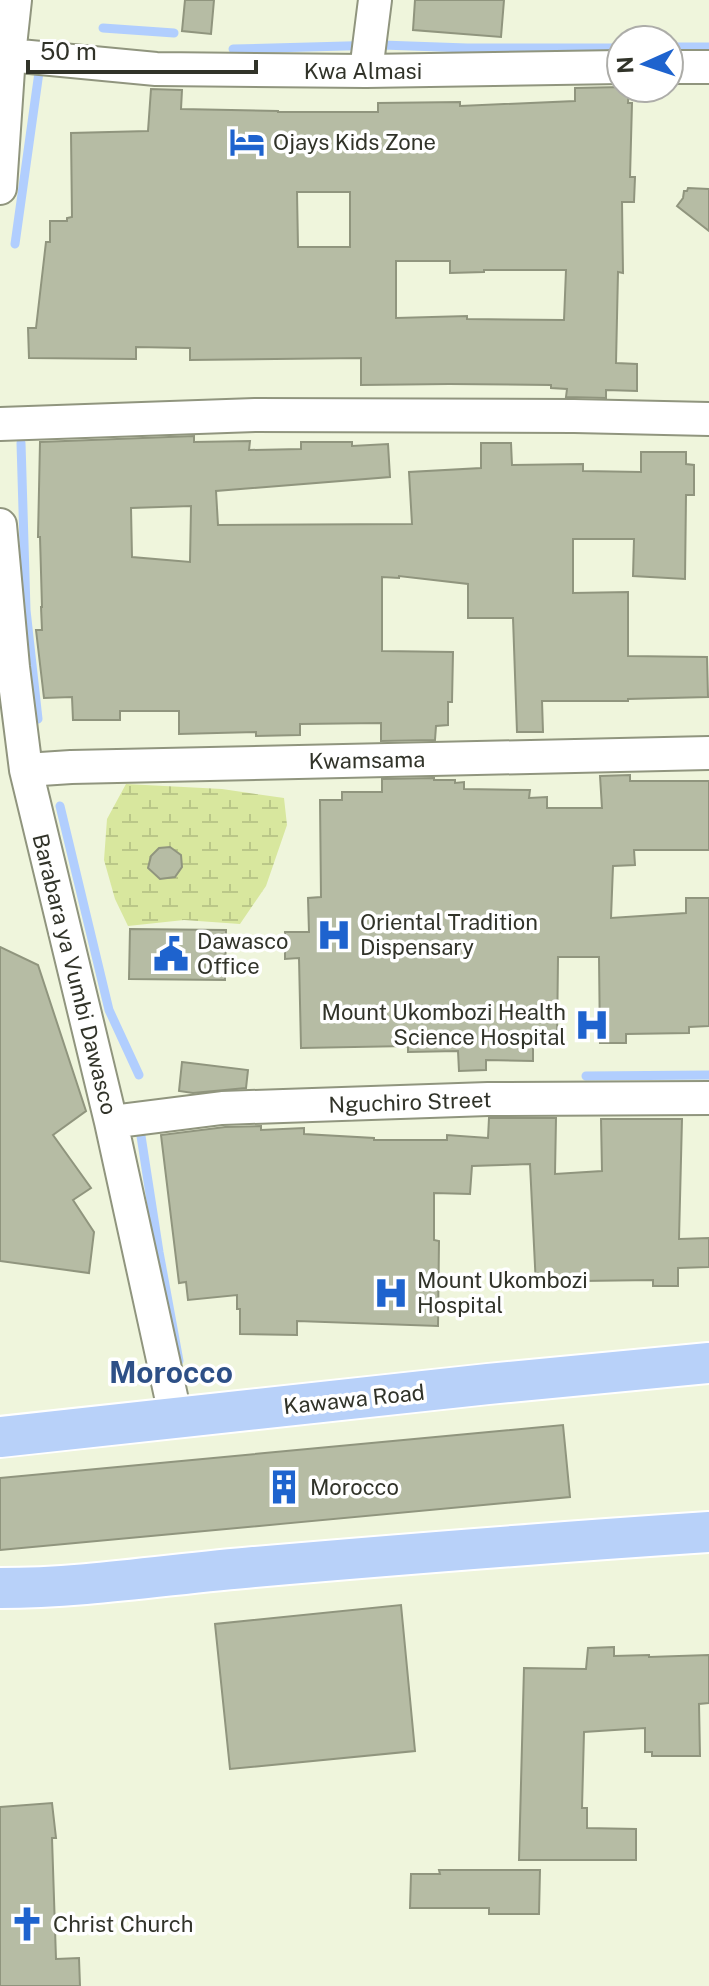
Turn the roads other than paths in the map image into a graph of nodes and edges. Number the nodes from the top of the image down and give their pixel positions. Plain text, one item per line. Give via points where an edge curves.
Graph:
1 (15, 0) edge
2 (375, 0) edge
3 (9, 55) junction
4 (605, 67) edge
5 (685, 67) edge
6 (709, 67) edge
7 (366, 71) junction
8 (0, 188) edge
9 (709, 419) edge
10 (0, 424) edge
11 (0, 525) edge
12 (709, 753) edge
13 (26, 770) junction
14 (709, 1098) edge
15 (111, 1122) junction
16 (709, 1363) edge
17 (176, 1419) junction
18 (0, 1437) edge
19 (709, 1532) edge
20 (0, 1588) edge

1 - 3 street
2 - 7 street
3 - 7 street, Kwa Almasi via 156,69
3 - 8 street
4 - 7 street, Kwa Almasi
5 - 6 street
9 - 10 street via 255,415
11 - 13 street, Barabara ya Vumbi Dawasco
12 - 13 street, Kwamsama
13 - 15 street, Barabara ya Vumbi Dawasco
14 - 15 street, Nguchiro Street via 222,1108
15 - 17 street, Barabara ya Vumbi Dawasco
16 - 17 main road, Kawawa Road
17 - 18 main road, Kawawa Road
19 - 20 main road

